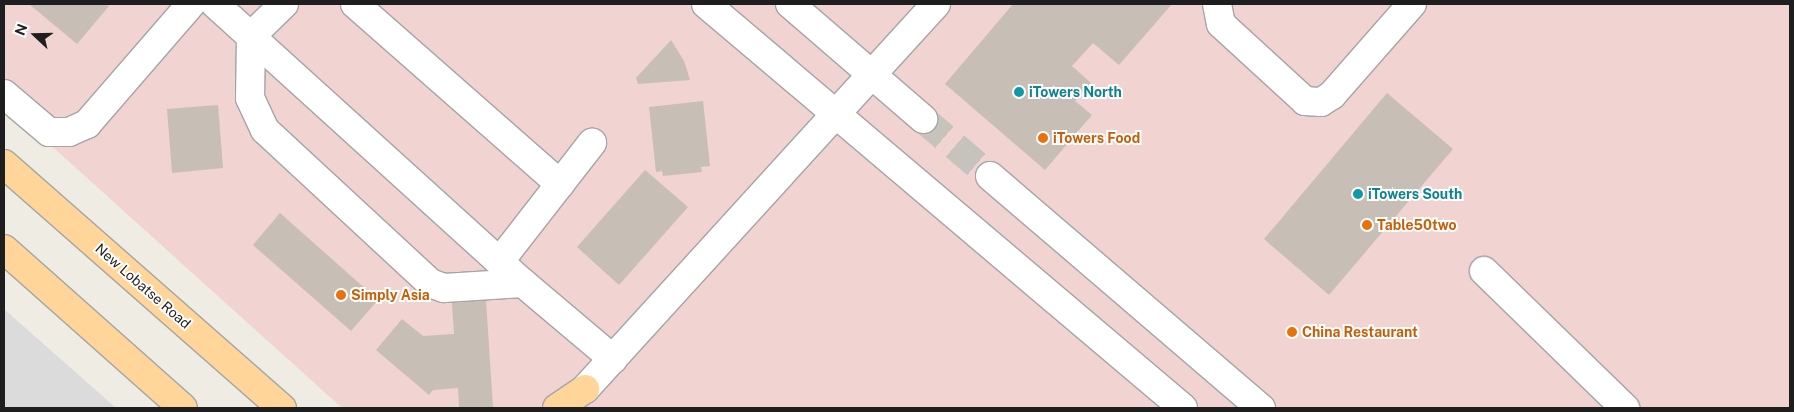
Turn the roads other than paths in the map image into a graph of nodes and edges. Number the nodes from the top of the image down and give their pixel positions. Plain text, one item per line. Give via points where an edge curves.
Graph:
1 (191, 4) edge
2 (215, 4) edge
3 (284, 4) edge
4 (355, 4) edge
5 (706, 4) edge
6 (790, 4) edge
7 (936, 4) edge
8 (1217, 4) edge
9 (1412, 4) edge
10 (251, 36) junction
11 (874, 76) junction
12 (4, 94) edge
13 (837, 117) junction
14 (923, 119) tunnel mouth
15 (592, 143) dead end
16 (4, 164) edge
17 (990, 176) tunnel mouth
18 (560, 184) junction
19 (4, 248) edge
20 (500, 261) junction
21 (1484, 271) dead end
22 (523, 283) junction
23 (613, 359) junction
24 (578, 399) edge
25 (183, 408) edge
26 (282, 408) edge
27 (558, 408) edge
28 (1183, 408) edge
29 (1261, 408) edge
30 (1625, 408) edge

1 - 12 street via 87,124 49,132
2 - 10 street
3 - 10 street
4 - 18 street
5 - 13 street
6 - 11 street
7 - 11 street
8 - 9 street via 1221,24 1305,102 1321,102 1338,89
10 - 20 street
10 - 22 street via 250,98 265,130 430,283 444,288
11 - 13 street
11 - 14 street
13 - 23 street
13 - 28 street
15 - 18 street
16 - 26 main road, New Lobatse Road
17 - 29 street
18 - 20 street
19 - 25 main road
20 - 22 street
21 - 30 street
22 - 23 street
23 - 24 street
24 - 27 main road

